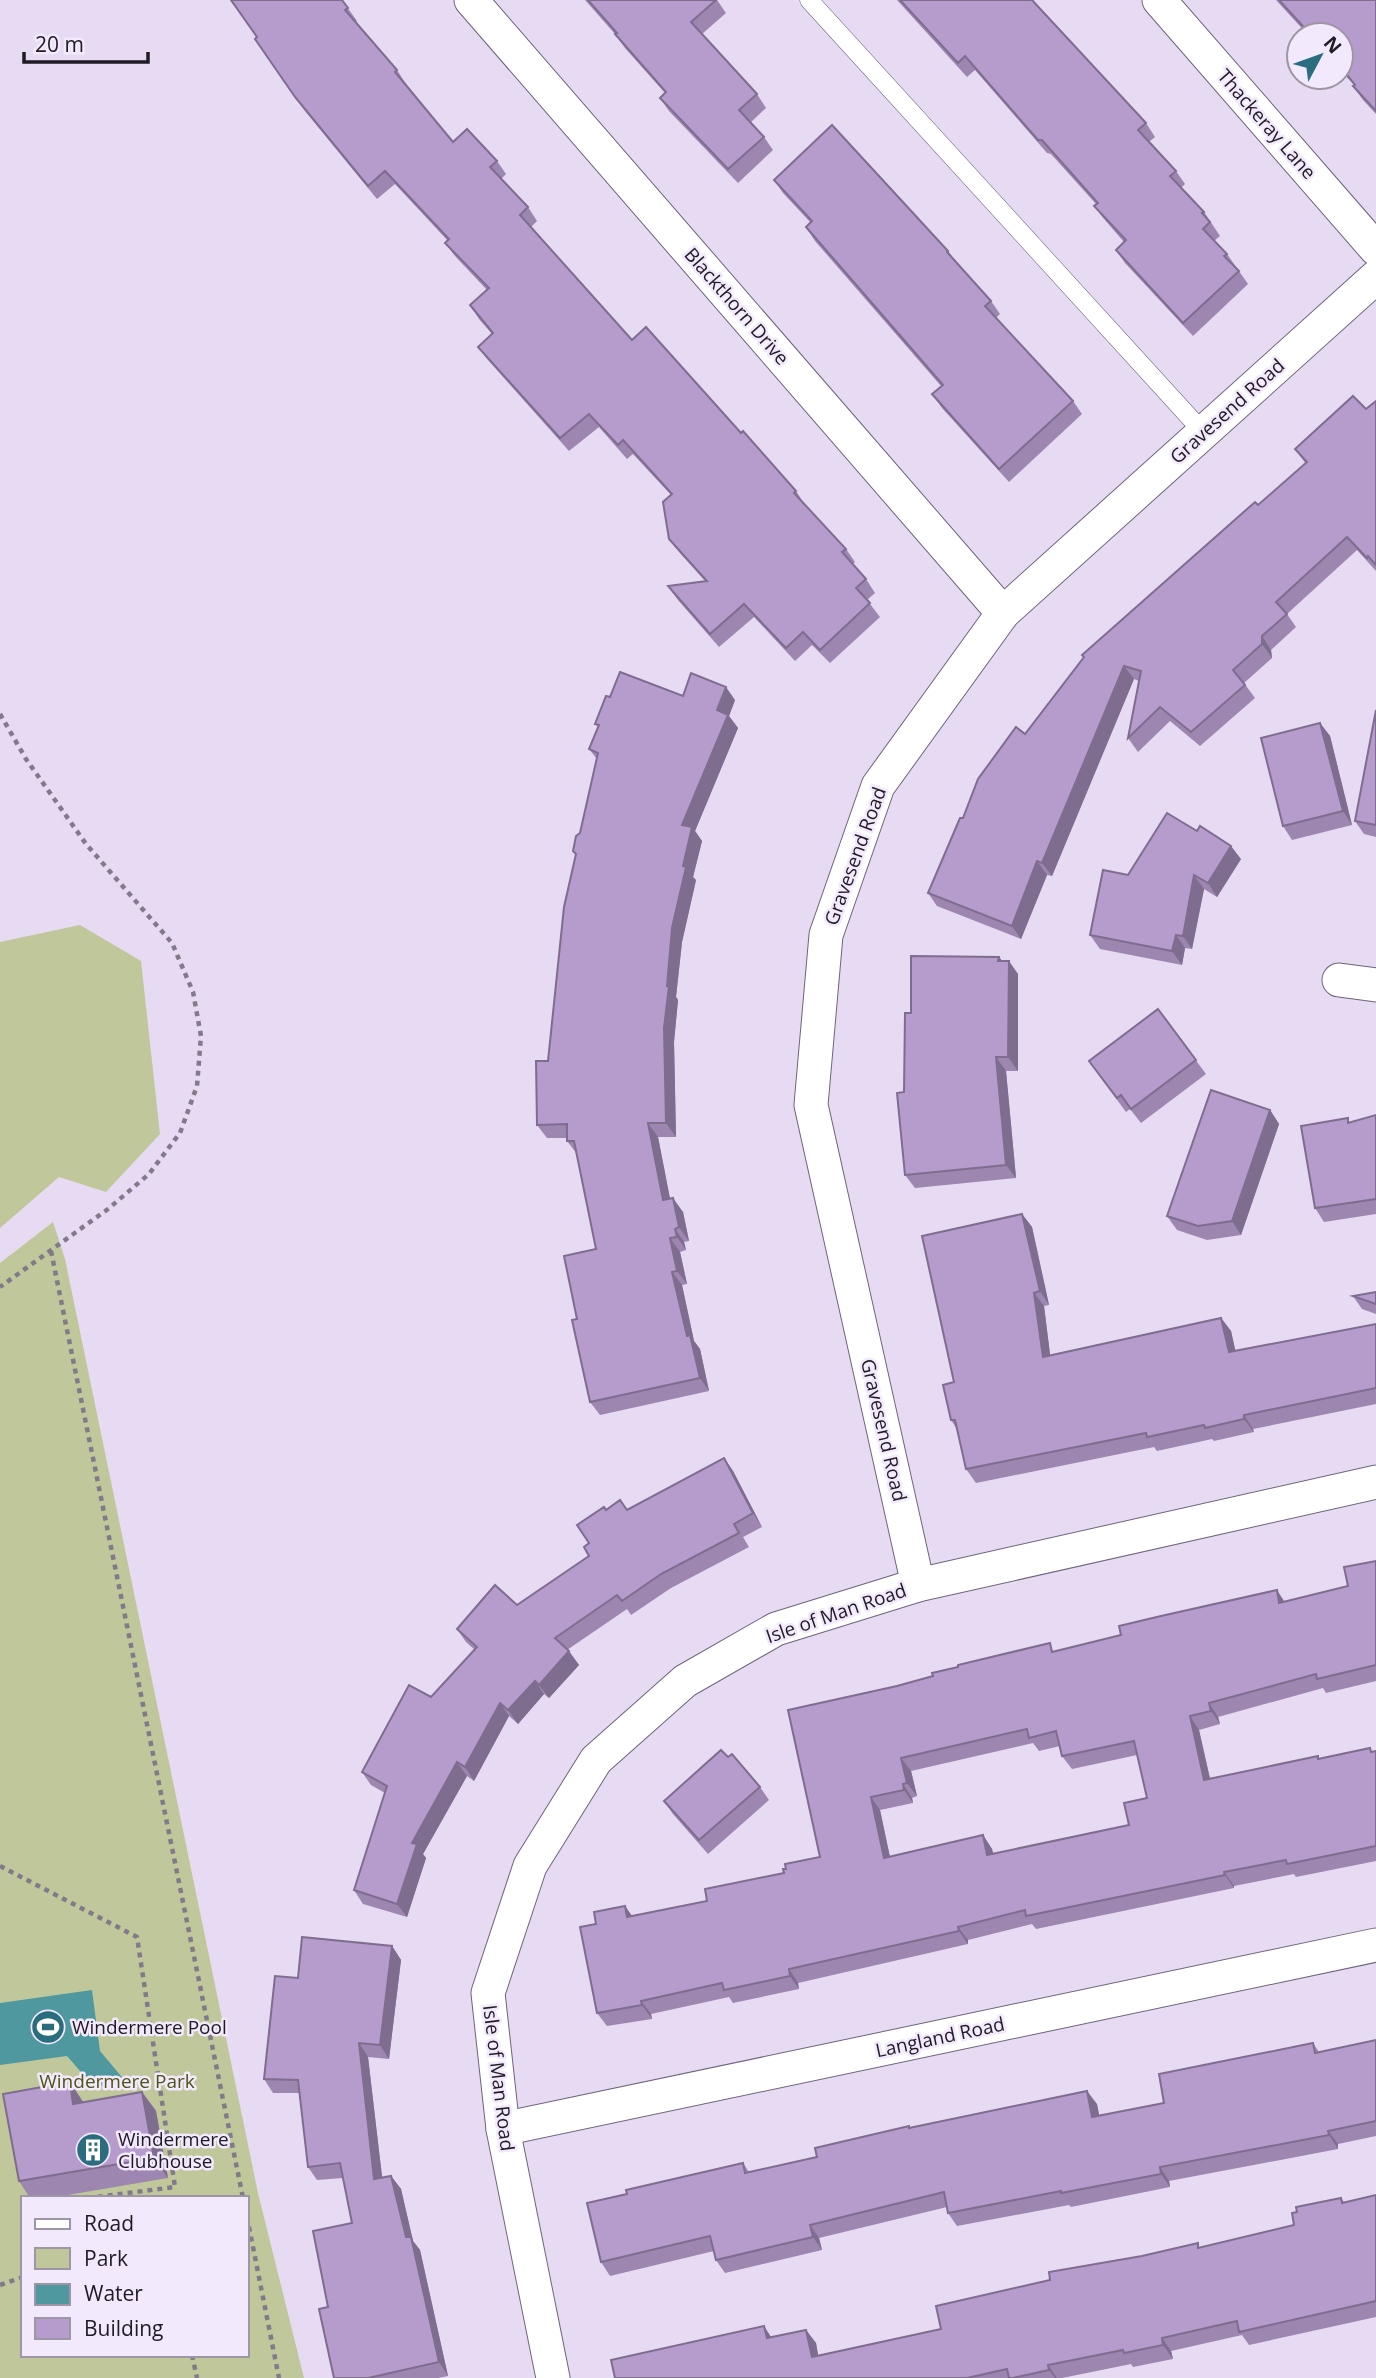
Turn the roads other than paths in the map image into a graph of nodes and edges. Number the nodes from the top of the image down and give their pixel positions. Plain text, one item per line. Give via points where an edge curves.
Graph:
1 (471, 0) edge
2 (808, 0) edge
3 (1158, 0) edge
4 (1376, 249) edge
5 (1376, 277) edge
6 (1203, 432) junction
7 (1003, 613) junction
8 (1339, 980) dead end
9 (1376, 985) edge
10 (1376, 1482) edge
11 (918, 1585) junction
12 (1376, 1945) edge
13 (503, 2129) junction
14 (553, 2378) edge

1 - 7 street, Blackthorn Drive
2 - 6 lane
3 - 4 street, Thackeray Lane
5 - 6 street, Gravesend Road
6 - 7 street, Gravesend Road
7 - 11 street, Gravesend Road via 878,786 827,935 811,1105
8 - 9 street
10 - 11 street, Isle of Man Road
11 - 13 street, Isle of Man Road via 776,1629 685,1681 596,1760 530,1867 488,1993
12 - 13 street, Langland Road
13 - 14 street, Isle of Man Road

